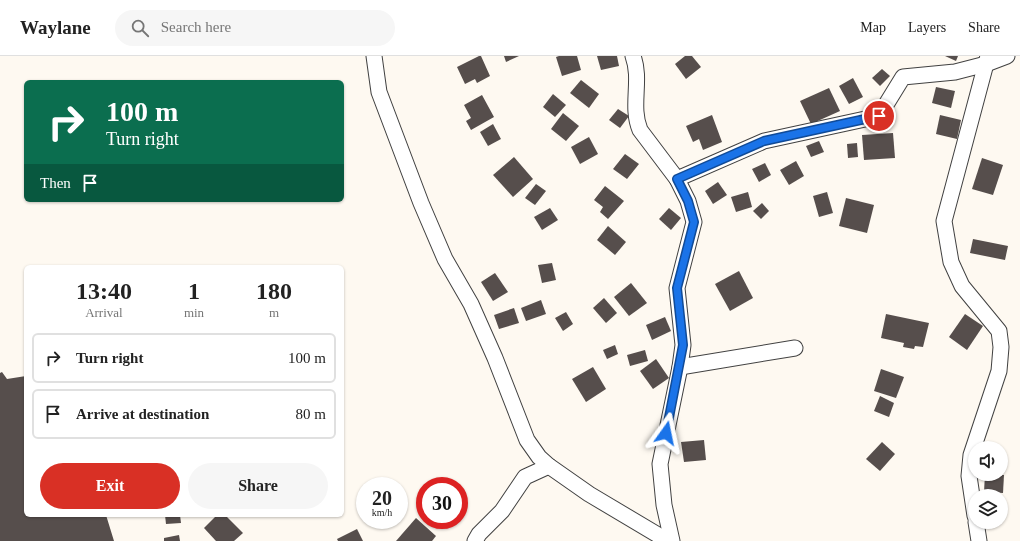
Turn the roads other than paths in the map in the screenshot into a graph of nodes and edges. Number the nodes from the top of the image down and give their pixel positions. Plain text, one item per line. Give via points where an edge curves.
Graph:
1 (374, 56) edge
2 (633, 56) edge
3 (1007, 56) edge
4 (987, 60) edge
5 (677, 179) junction
6 (795, 348) dead end
7 (680, 366) junction
8 (549, 466) junction
9 (971, 489) edge
10 (977, 529) edge
11 (475, 541) edge
12 (668, 541) edge
13 (672, 541) edge
14 (979, 541) edge

1 - 8 street via 379,92 445,260 471,304 527,440
2 - 5 street via 637,68 635,110 640,130
3 - 4 street
4 - 5 street via 956,72 903,77 879,116 764,141
4 - 9 street via 944,221 951,262 962,286 999,332 1001,346 999,371 971,455
5 - 7 street via 688,201 694,222 677,288 683,345
6 - 7 street
7 - 13 street via 660,464 664,505
8 - 11 street via 524,477 502,511
8 - 12 street via 589,494
10 - 14 street

